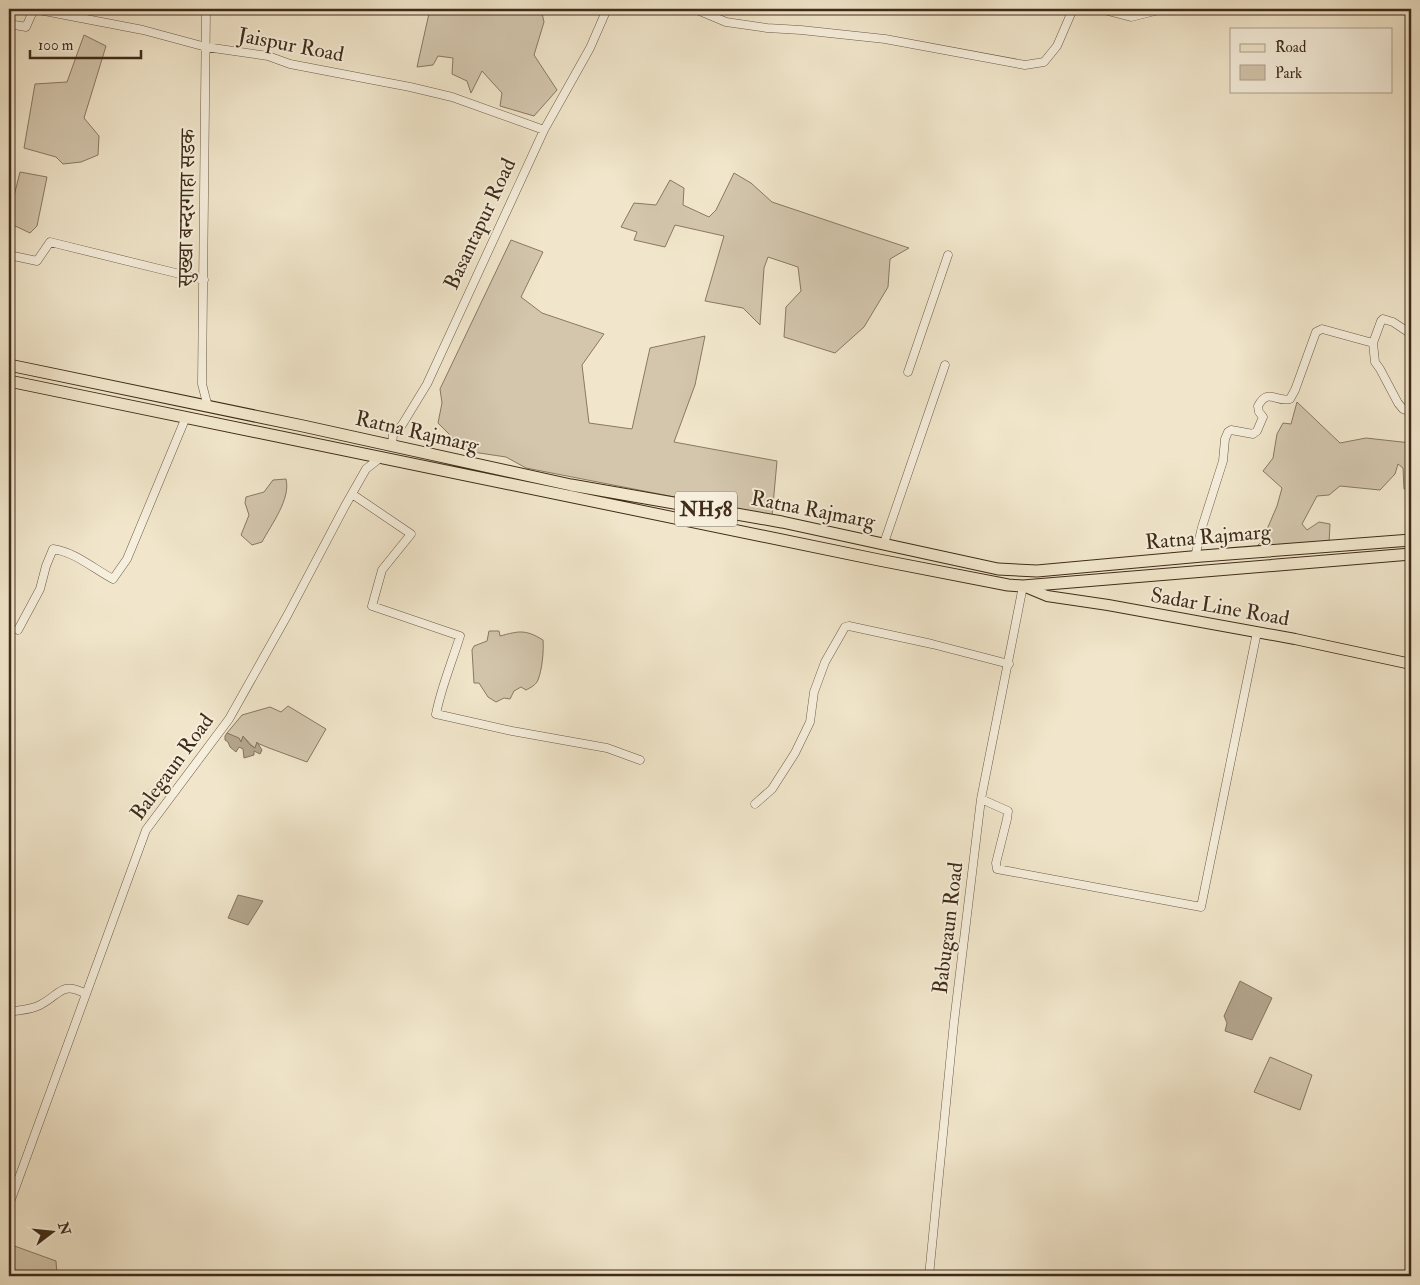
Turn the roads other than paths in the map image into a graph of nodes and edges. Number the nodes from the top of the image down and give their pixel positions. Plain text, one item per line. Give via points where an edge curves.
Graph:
1 (206, 9) edge
2 (608, 9) edge
3 (695, 9) edge
4 (1073, 9) edge
5 (1100, 9) edge
6 (1163, 9) edge
7 (9, 24) edge
8 (206, 47) junction
9 (544, 130) junction
10 (9, 254) edge
11 (948, 255) dead end
12 (204, 280) junction
13 (1411, 334) edge
14 (1373, 343) junction
15 (9, 365) edge
16 (945, 365) dead end
17 (908, 372) dead end
18 (9, 381) edge
19 (208, 407) junction
20 (1411, 412) edge
21 (186, 417) junction
22 (386, 452) junction
23 (352, 494) junction
24 (1411, 540) edge
25 (890, 545) junction
26 (1411, 554) edge
27 (1202, 556) junction
28 (1023, 586) junction
29 (18, 630) dead end
30 (1257, 632) junction
31 (1009, 664) junction
32 (1411, 664) edge
33 (640, 760) dead end
34 (981, 799) junction
35 (755, 804) dead end
36 (86, 994) junction
37 (9, 1012) edge
38 (9, 1205) edge
39 (928, 1276) edge

1 - 8 street, सुख्खा बन्दरगाहा सडक
2 - 9 street, Basantapur Road
3 - 4 street via 726,22 885,39 1025,65 1044,62 1058,46
5 - 6 street via 1131,16
7 - 8 street, Jaispur Road via 26,28 34,9 143,30
8 - 9 street, Jaispur Road via 268,56 290,64 452,97
8 - 12 street, सुख्खा बन्दरगाहा सडक
9 - 22 street, Basantapur Road via 427,384
10 - 12 street via 37,261 50,242
11 - 17 street
12 - 19 street, सुख्खा बन्दरगाहा सडक via 202,384
13 - 14 street via 1383,319
14 - 20 street via 1375,362 1398,403
14 - 27 street via 1318,330 1290,400 1264,398 1258,406 1263,417 1257,431 1253,434 1228,432 1223,461 1196,554
15 - 19 highway, Ratna Rajmarg / NH58
16 - 25 street via 884,543
18 - 21 highway, Ratna Rajmarg / NH58
19 - 22 highway, Ratna Rajmarg / NH58
21 - 22 highway, Ratna Rajmarg / NH58
21 - 29 street via 126,559 113,579 85,562 53,549 40,589
22 - 23 street, Balegaun Road via 366,469
22 - 25 highway, Ratna Rajmarg / NH58 via 410,450 571,485 782,522
22 - 28 highway, Ratna Rajmarg / NH58 via 889,562
23 - 33 street via 411,534 382,570 372,606 460,636 436,714 512,732 608,748
23 - 36 street, Balegaun Road via 229,719 146,830
24 - 27 highway, Ratna Rajmarg / NH58
25 - 27 highway, Ratna Rajmarg / NH58 via 1018,571
26 - 28 highway, Ratna Rajmarg / NH58
28 - 30 main road, Sadar Line Road via 1047,596
28 - 31 street, Babugaun Road
30 - 32 main road, Sadar Line Road
30 - 34 street via 1202,907 997,869 1008,811
31 - 34 street, Babugaun Road
31 - 35 street via 932,644 845,627 825,662 814,692 810,722 795,753 772,789
34 - 39 street, Babugaun Road
36 - 37 street via 73,988 64,990 39,1006
36 - 38 street, Balegaun Road

